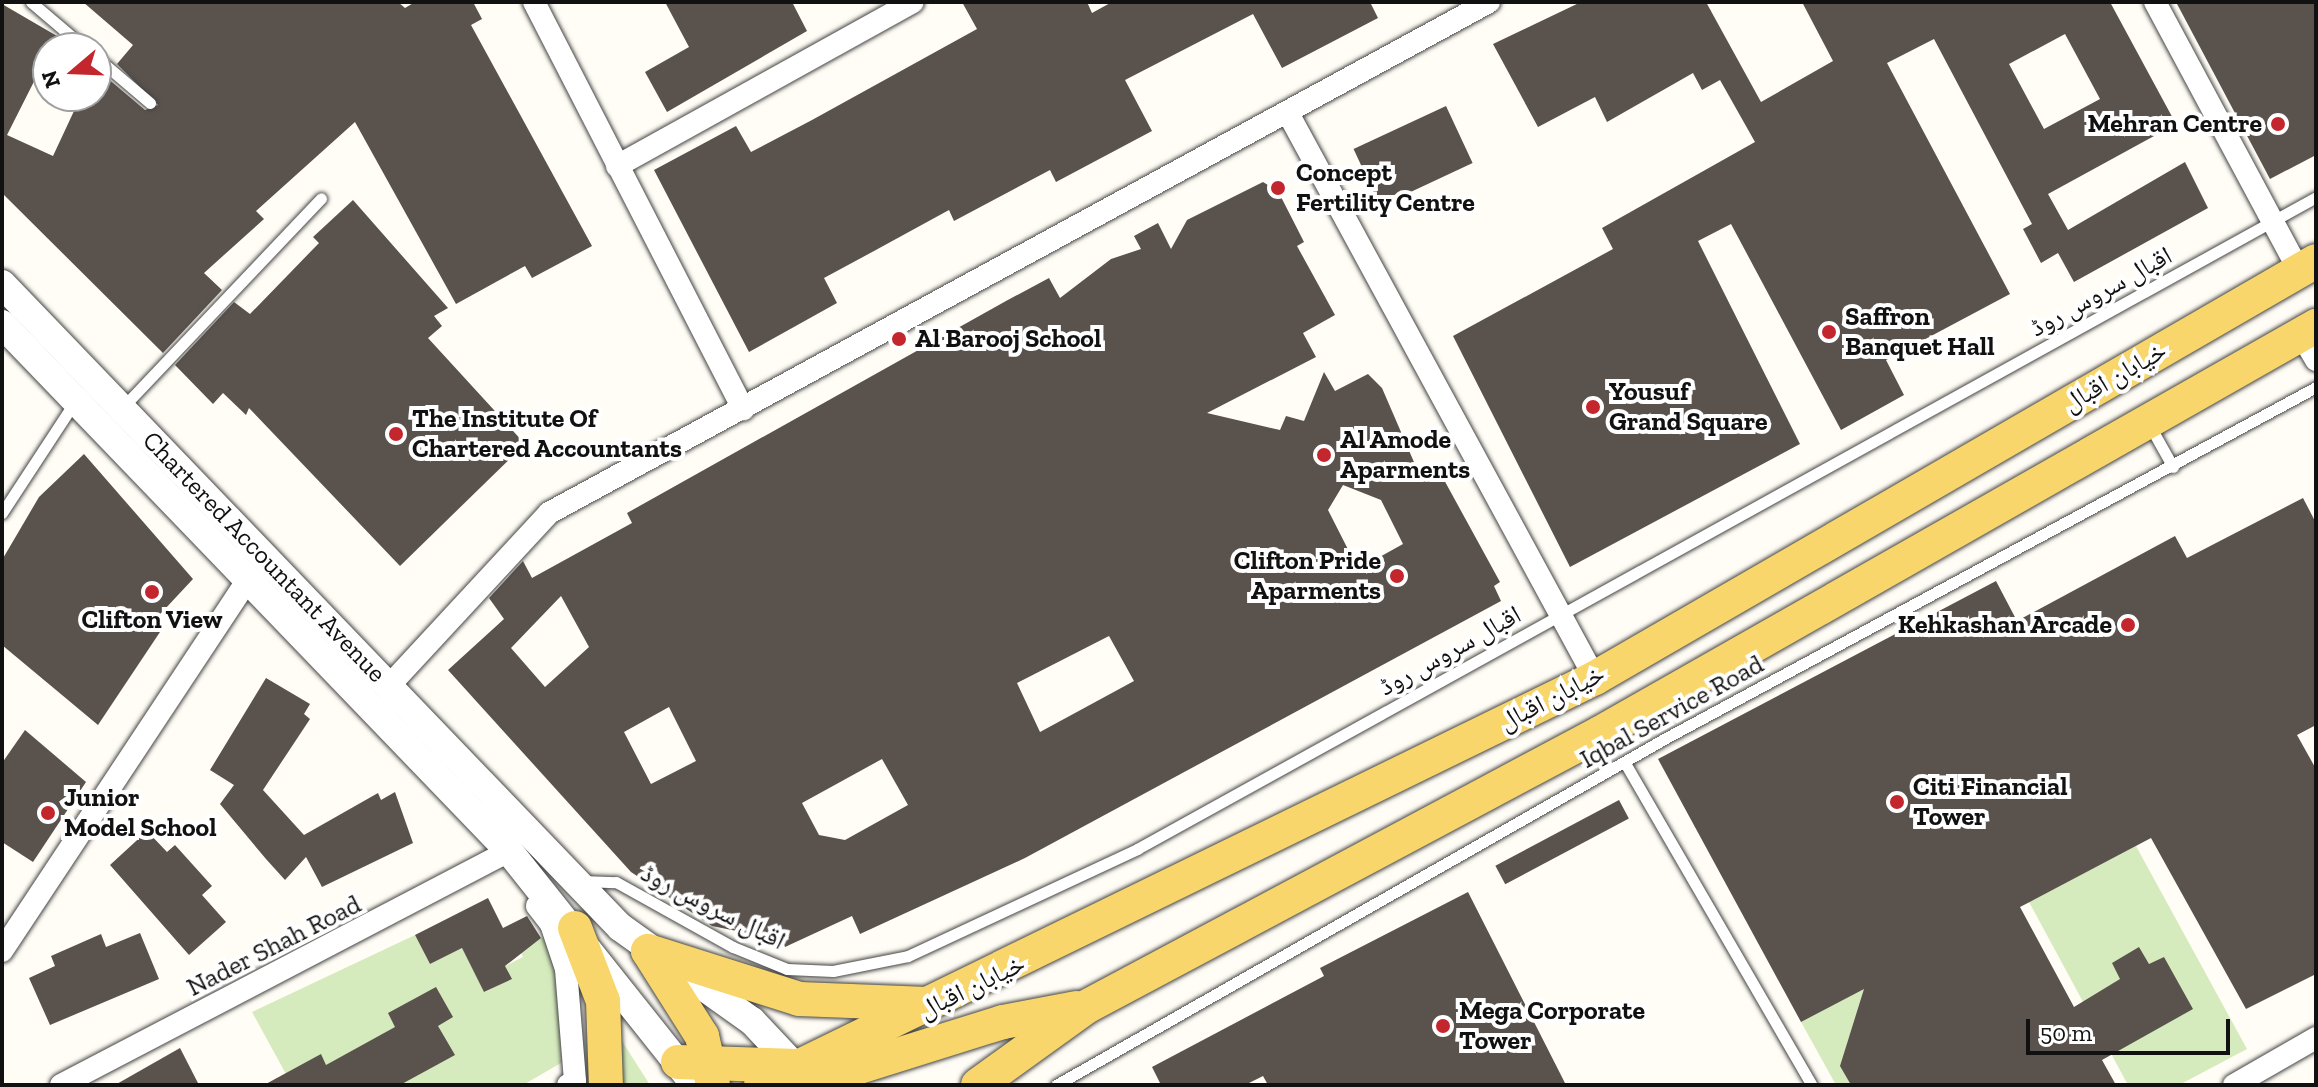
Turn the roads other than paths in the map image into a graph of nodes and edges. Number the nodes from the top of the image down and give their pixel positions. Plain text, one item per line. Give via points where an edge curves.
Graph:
1 (31, 2) edge
2 (534, 2) edge
3 (913, 2) edge
4 (1489, 2) edge
5 (2155, 2) edge
6 (66, 32) edge
7 (112, 71) edge
8 (150, 103) dead end
9 (1289, 115) junction
10 (617, 166) junction
11 (2316, 197) edge
12 (321, 198) dead end
13 (2273, 221) junction
14 (2307, 266) edge
15 (2, 284) edge
16 (2, 324) edge
17 (2314, 345) edge
18 (2316, 387) edge
19 (75, 400) junction
20 (121, 409) junction
21 (743, 409) junction
22 (2150, 425) junction
23 (2173, 467) junction
24 (2, 513) edge
25 (247, 581) junction
26 (1561, 615) junction
27 (1595, 678) junction
28 (388, 687) junction
29 (1625, 763) junction
30 (511, 847) junction
31 (577, 882) junction
32 (575, 928) junction
33 (2, 951) edge
34 (648, 951) junction
35 (937, 1004) junction
36 (1086, 1007) junction
37 (2316, 1038) edge
38 (857, 1064) edge
39 (699, 1074) edge
40 (805, 1075) edge
41 (589, 1078) edge
42 (61, 1085) edge
43 (761, 1085) edge
44 (978, 1085) edge
45 (1056, 1085) edge
46 (1812, 1085) edge
47 (2234, 1085) edge

1 - 6 lane
2 - 10 street
3 - 10 street
4 - 9 street
5 - 13 street
7 - 8 lane
9 - 21 street
9 - 26 street
10 - 21 street
11 - 13 lane, اقبال سروس روڈ
12 - 20 lane
13 - 14 street
13 - 26 lane, اقبال سروس روڈ
14 - 27 main road, خیابان اقبال
15 - 20 street, Chartered Accountant Avenue
16 - 19 street, Chartered Accountant Avenue
17 - 22 main road, خیابان اقبال via 2257,359
18 - 23 lane, Iqbal Service Road
19 - 24 lane
19 - 25 street, Chartered Accountant Avenue
20 - 28 street, Chartered Accountant Avenue
21 - 28 street via 549,513
22 - 23 lane
22 - 36 main road, خیابان اقبال via 1600,733
23 - 29 lane, Iqbal Service Road
25 - 30 street, Chartered Accountant Avenue
25 - 33 street
26 - 27 street
26 - 31 lane, اقبال سروس روڈ via 1137,849 887,962 833,971 787,969 733,947 616,882
27 - 35 main road, خیابان اقبال
28 - 30 street, Chartered Accountant Avenue
29 - 45 lane, Iqbal Service Road
29 - 46 lane
30 - 31 street
30 - 32 street
30 - 41 street via 551,924
30 - 42 street, Nader Shah Road
31 - 34 street
32 - 39 street
32 - 41 main road via 603,1001
34 - 35 main road via 799,999
34 - 39 main road via 691,1016
34 - 40 street via 752,1021
35 - 38 main road, خیابان اقبال
36 - 38 main road via 1003,1022
36 - 44 main road, خیابان اقبال
37 - 47 street
38 - 40 main road, خیابان اقبال
39 - 40 main road
40 - 43 main road, خیابان اقبال

